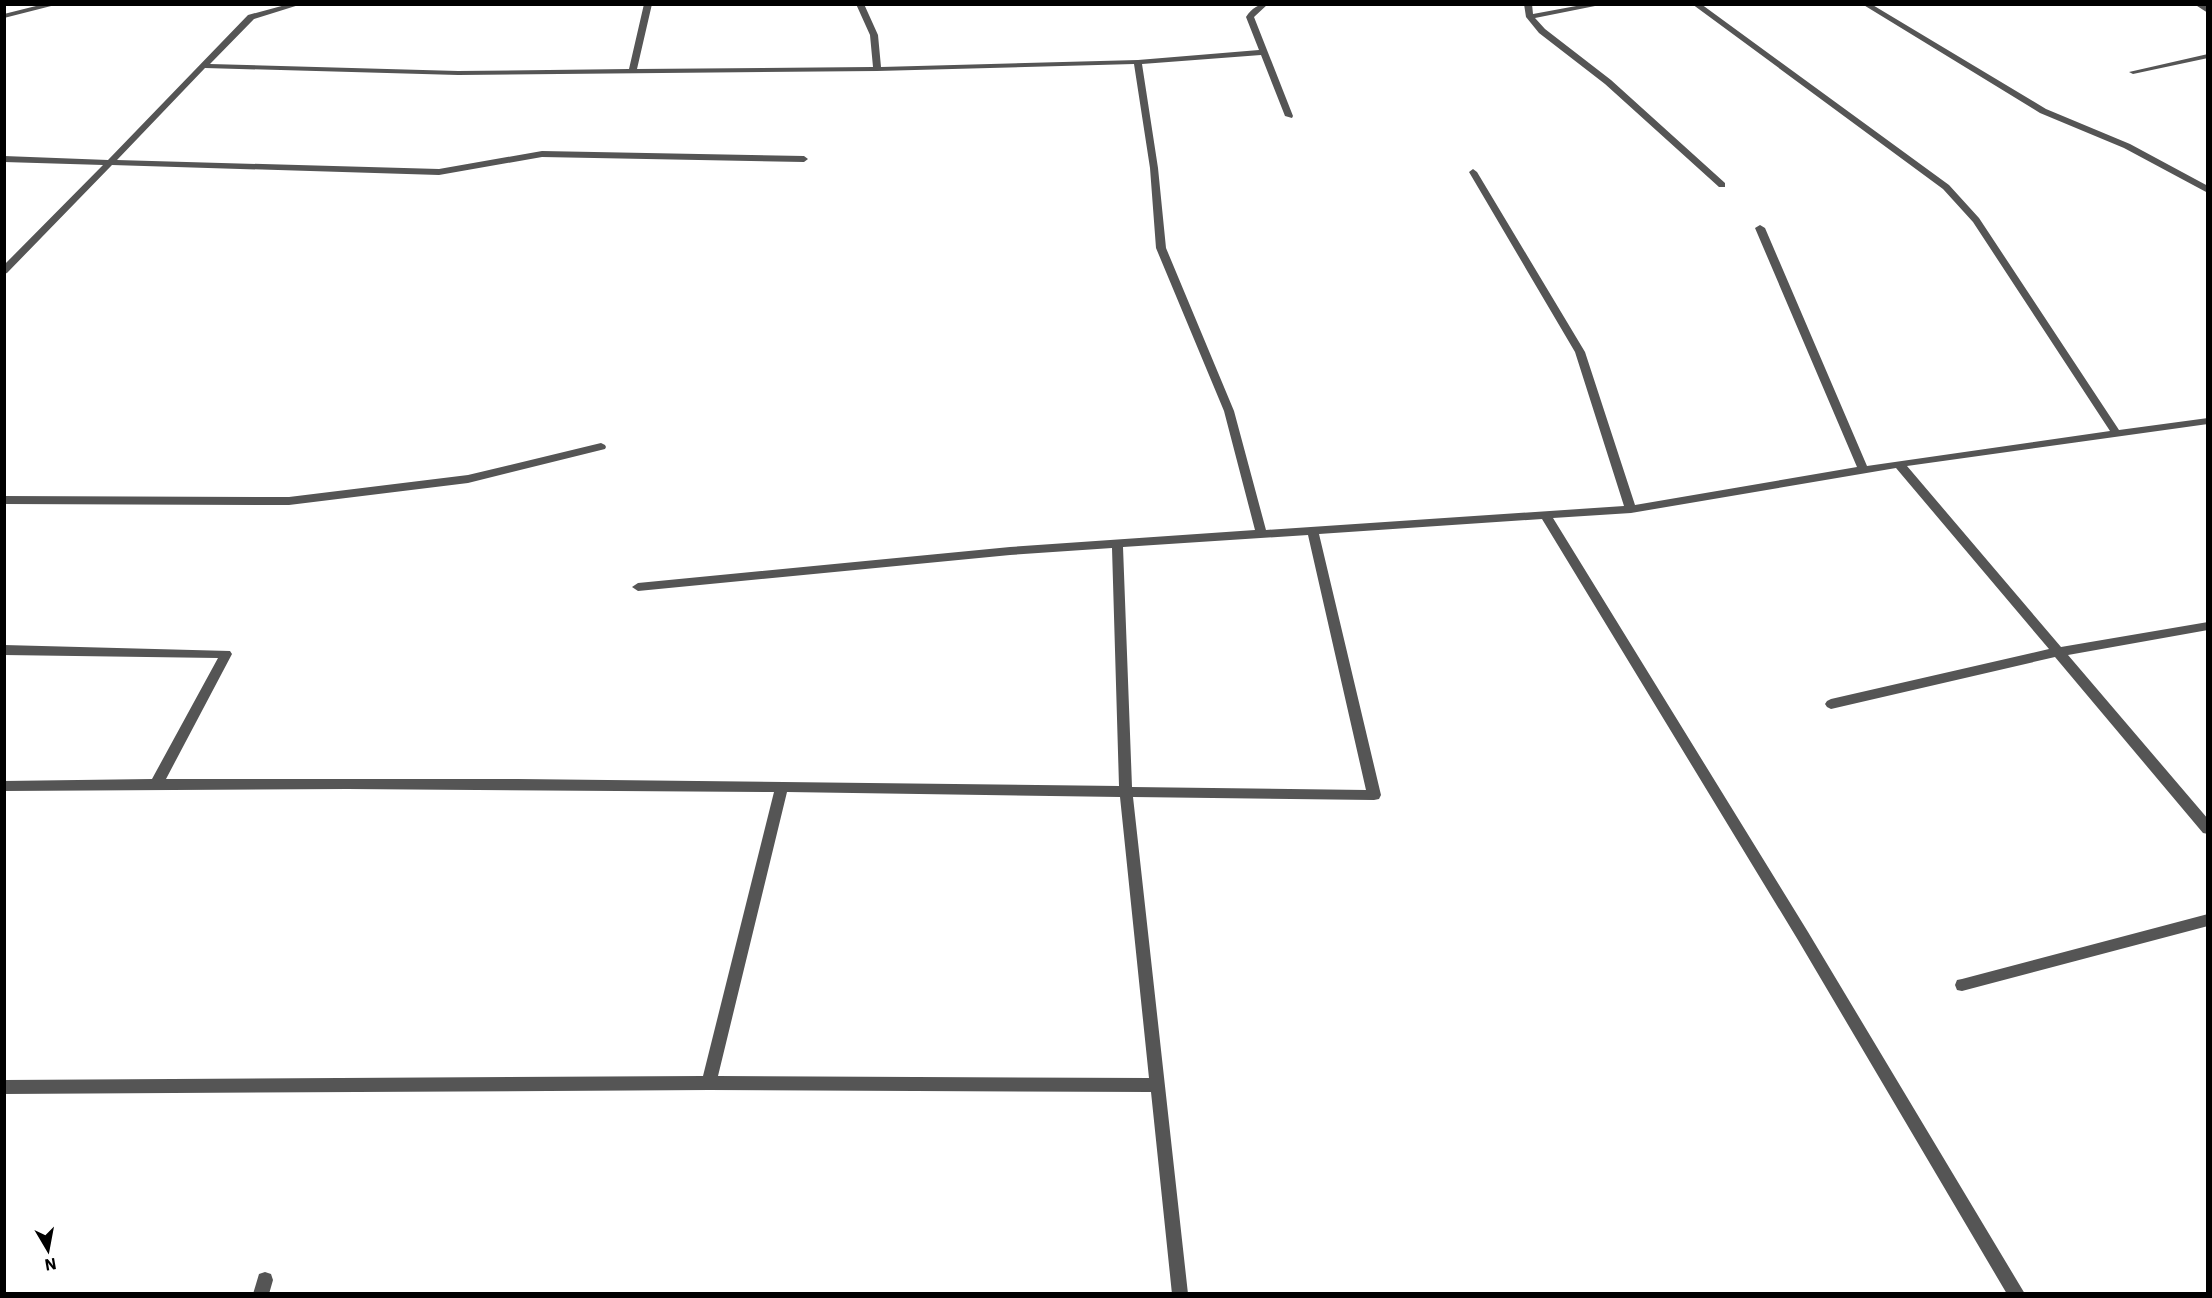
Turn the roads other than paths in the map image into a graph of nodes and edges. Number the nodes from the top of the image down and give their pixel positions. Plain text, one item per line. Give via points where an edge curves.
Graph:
1 (56, 4) edge
2 (299, 4) edge
3 (648, 4) edge
4 (860, 4) edge
5 (1265, 4) edge
6 (1528, 4) edge
7 (1602, 4) edge
8 (1695, 4) edge
9 (1865, 4) edge
10 (2197, 4) edge
11 (2208, 11) edge
12 (4, 15) edge
13 (1530, 17) junction
14 (1263, 52) junction
15 (2208, 56) edge
16 (1137, 62) junction
17 (205, 66) junction
18 (877, 69) junction
19 (633, 70) junction
20 (2133, 72) dead end
21 (1289, 116) dead end
22 (4, 159) edge
23 (804, 159) dead end
24 (112, 163) junction
25 (1473, 172) dead end
26 (1722, 185) dead end
27 (2208, 190) edge
28 (1760, 228) dead end
29 (4, 271) edge
30 (2208, 421) edge
31 (2116, 433) junction
32 (601, 447) dead end
33 (1899, 464) junction
34 (1863, 470) junction
35 (4, 500) edge
36 (1631, 509) junction
37 (1545, 514) junction
38 (1313, 531) junction
39 (1262, 534) junction
40 (1117, 544) junction
41 (638, 586) dead end
42 (2208, 626) edge
43 (4, 650) edge
44 (2058, 652) junction
45 (1831, 704) dead end
46 (157, 783) junction
47 (4, 786) edge
48 (782, 787) junction
49 (1126, 792) junction
50 (2208, 829) edge
51 (2208, 920) edge
52 (1962, 985) dead end
53 (709, 1083) junction
54 (1157, 1084) junction
55 (4, 1087) edge
56 (1180, 1293) edge
57 (2017, 1293) edge

1 - 12 street
2 - 17 street via 251,17
3 - 19 street
4 - 18 street via 874,35
5 - 14 street via 1250,17
6 - 13 street
7 - 13 street
8 - 31 street via 1946,187 1976,220
9 - 27 street via 2043,111 2127,146
10 - 11 street
13 - 26 street via 1542,32 1608,82
14 - 16 street
14 - 21 street
15 - 20 street
16 - 18 street
16 - 39 street via 1154,168 1161,248 1229,411
17 - 19 street via 458,73
17 - 24 street
18 - 19 street
22 - 24 street
23 - 24 street via 542,154 439,172
24 - 29 street
25 - 36 street via 1580,352
28 - 34 street
30 - 31 street
31 - 33 street
32 - 35 street via 468,479 289,501
33 - 34 street
33 - 44 street
34 - 36 street
36 - 37 street
37 - 38 street
37 - 57 street
38 - 39 street
38 - 49 street via 1374,795
39 - 40 street
40 - 41 street
40 - 49 street
42 - 44 street
43 - 46 street via 226,654
44 - 45 street
44 - 50 street
46 - 47 street
46 - 48 street
48 - 49 street
48 - 53 street
49 - 54 street
51 - 52 street
53 - 54 street
53 - 55 street
54 - 56 street

